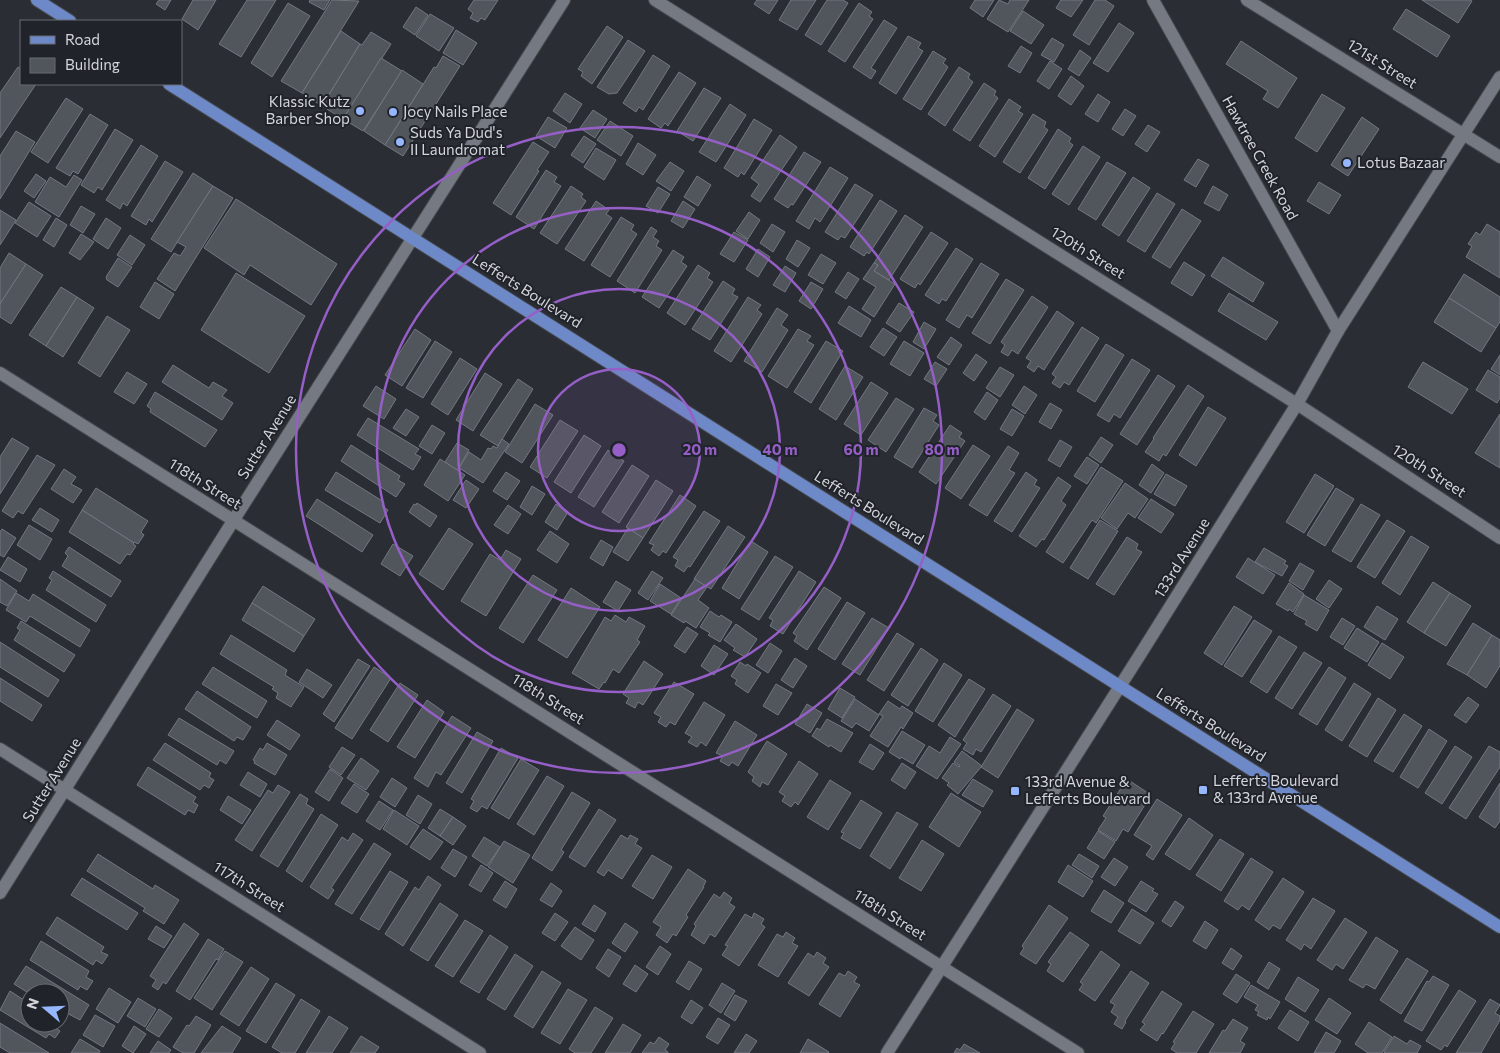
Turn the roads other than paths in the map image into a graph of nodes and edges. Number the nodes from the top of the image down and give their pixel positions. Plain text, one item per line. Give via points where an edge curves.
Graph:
1 (36, 0) edge
2 (564, 0) edge
3 (655, 0) edge
4 (1153, 0) edge
5 (1247, 0) edge
6 (68, 20) edge
7 (1500, 77) edge
8 (171, 85) edge
9 (1464, 134) junction
10 (1500, 157) edge
11 (413, 238) junction
12 (1338, 331) junction
13 (0, 373) edge
14 (1298, 404) junction
15 (234, 521) junction
16 (1500, 538) edge
17 (1120, 686) junction
18 (0, 749) edge
19 (65, 790) junction
20 (0, 893) edge
21 (1500, 927) edge
22 (942, 966) junction
23 (480, 1053) edge
24 (887, 1053) edge
25 (1078, 1053) edge

1 - 6 main road
2 - 11 street, Sutter Avenue
3 - 14 street, 120th Street
4 - 12 street, Hawtree Creek Road
5 - 9 street, 121st Street
7 - 9 street, 133rd Avenue
8 - 11 main road, Lefferts Boulevard
9 - 10 street, 121st Street
9 - 12 street, 133rd Avenue
11 - 15 street, Sutter Avenue
11 - 17 main road, Lefferts Boulevard
12 - 14 street, 133rd Avenue
13 - 15 street, 118th Street
14 - 16 street, 120th Street
14 - 17 street, 133rd Avenue
15 - 19 street, Sutter Avenue
15 - 22 street, 118th Street
17 - 21 main road, Lefferts Boulevard
17 - 22 street, 133rd Avenue
18 - 19 street, 117th Street
19 - 20 street, Sutter Avenue
19 - 23 street, 117th Street
22 - 24 street, 133rd Avenue
22 - 25 street, 118th Street

